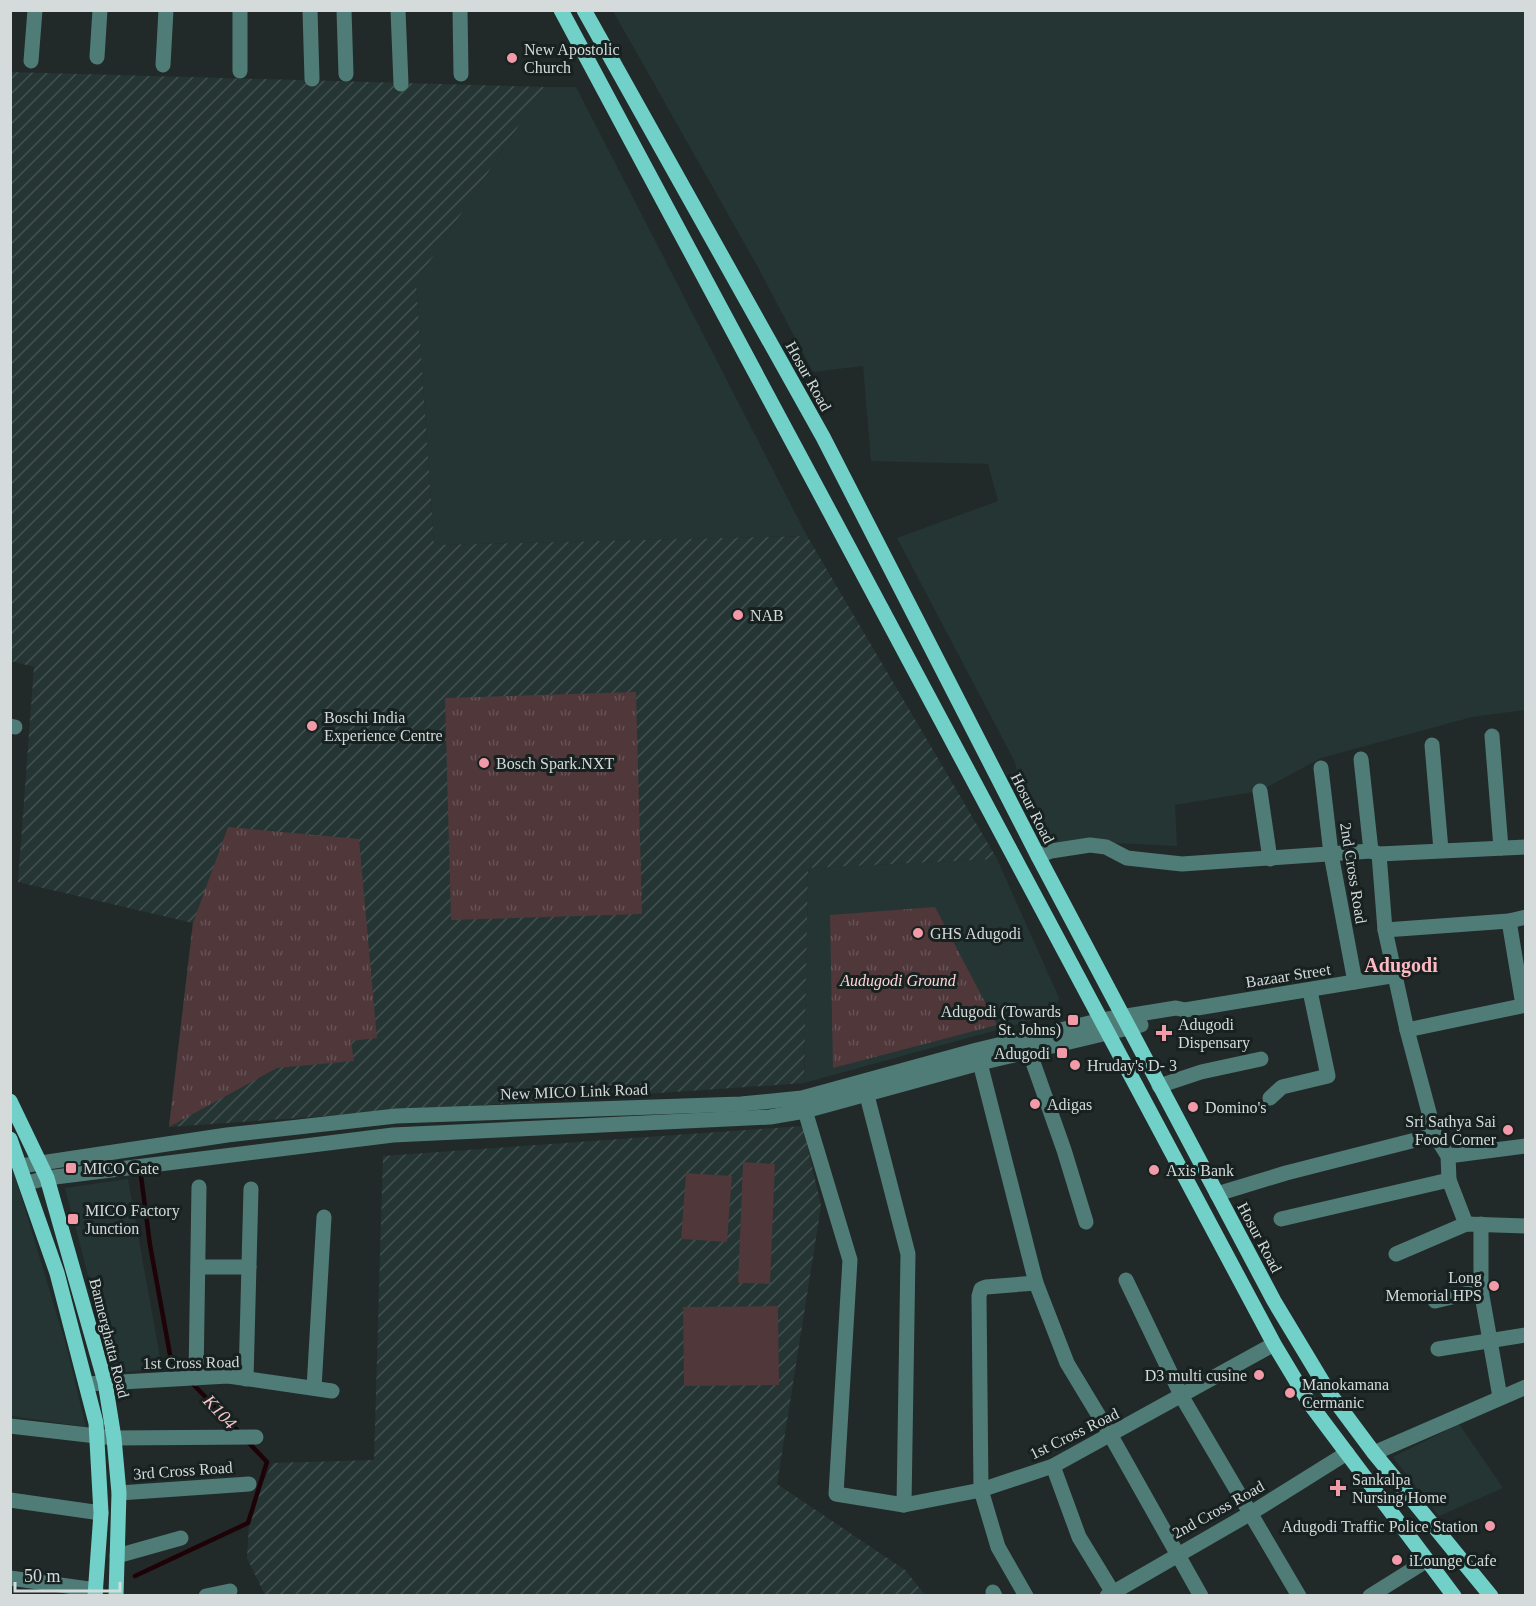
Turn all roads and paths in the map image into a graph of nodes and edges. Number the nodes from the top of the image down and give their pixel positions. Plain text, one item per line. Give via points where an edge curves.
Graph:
1 (35, 10) edge
2 (100, 10) edge
3 (166, 10) edge
4 (240, 10) edge
5 (310, 10) edge
6 (344, 10) edge
7 (398, 10) edge
8 (460, 10) edge
9 (561, 10) edge
10 (584, 10) edge
11 (97, 57) dead end
12 (31, 61) dead end
13 (163, 65) dead end
14 (240, 71) dead end
15 (346, 74) dead end
16 (462, 74) dead end
17 (312, 79) dead end
18 (401, 84) dead end
19 (1492, 736) dead end
20 (1432, 745) dead end
21 (1361, 759) dead end
22 (1321, 768) dead end
23 (1260, 791) dead end
24 (1526, 847) edge
25 (1501, 848) junction
26 (1441, 850) junction
27 (1375, 853) junction
28 (1331, 854) junction
29 (1038, 856) junction
30 (1270, 859) junction
31 (1526, 917) edge
32 (1509, 921) junction
33 (1385, 930) junction
34 (1397, 975) junction
35 (1355, 982) junction
36 (1310, 991) junction
37 (1524, 1005) edge
38 (1125, 1023) junction
39 (1106, 1026) junction
40 (1407, 1030) junction
41 (1029, 1051) junction
42 (1261, 1059) dead end
43 (980, 1063) junction
44 (1159, 1086) junction
45 (865, 1087) junction
46 (1270, 1098) dead end
47 (10, 1101) edge
48 (803, 1105) junction
49 (1435, 1135) junction
50 (10, 1139) edge
51 (1526, 1146) edge
52 (1448, 1156) junction
53 (41, 1162) junction
54 (21, 1166) junction
55 (47, 1178) junction
56 (1449, 1180) junction
57 (27, 1183) junction
58 (199, 1187) dead end
59 (251, 1189) dead end
60 (1217, 1194) junction
61 (324, 1217) dead end
62 (1281, 1219) dead end
63 (1086, 1222) dead end
64 (1474, 1224) junction
65 (1526, 1226) edge
66 (1396, 1254) dead end
67 (198, 1267) junction
68 (249, 1267) junction
69 (1126, 1280) dead end
70 (1036, 1283) junction
71 (1481, 1290) junction
72 (1435, 1301) dead end
73 (1526, 1335) edge
74 (1490, 1340) junction
75 (1274, 1344) junction
76 (1438, 1349) dead end
77 (190, 1378) junction
78 (246, 1379) junction
79 (105, 1382) junction
80 (86, 1384) junction
81 (1526, 1387) edge
82 (314, 1388) junction
83 (332, 1390) dead end
84 (1182, 1397) junction
85 (1500, 1397) junction
86 (10, 1425) edge
87 (1112, 1436) junction
88 (98, 1437) junction
89 (256, 1437) dead end
90 (114, 1438) junction
91 (1347, 1453) junction
92 (1374, 1453) junction
93 (1053, 1466) junction
94 (249, 1484) dead end
95 (981, 1490) junction
96 (118, 1493) junction
97 (10, 1500) edge
98 (904, 1505) junction
99 (101, 1513) junction
100 (1251, 1513) junction
101 (181, 1538) dead end
102 (1176, 1554) junction
103 (117, 1556) junction
104 (1426, 1561) junction
105 (10, 1578) edge
106 (230, 1592) dead end
107 (95, 1593) edge
108 (1112, 1594) edge
109 (116, 1596) edge
110 (206, 1596) edge
111 (1026, 1596) edge
112 (1201, 1596) edge
113 (1299, 1596) edge
114 (1370, 1596) edge
115 (1454, 1596) edge
116 (1491, 1596) edge

1 - 12 street
2 - 11 street
3 - 13 street
4 - 14 street
5 - 17 street
6 - 15 street
7 - 18 street
8 - 16 street
9 - 39 main road
10 - 29 main road, Hosur Road via 823,437
19 - 25 street
20 - 26 street
21 - 27 street
22 - 28 street, 2nd Cross Road
23 - 30 street
24 - 25 street
25 - 26 street
26 - 27 street
27 - 28 street
27 - 33 street
28 - 30 street
28 - 35 street, 2nd Cross Road
29 - 30 street via 1090,845 1106,847 1127,858 1182,864
29 - 38 main road, Hosur Road
31 - 32 street
32 - 33 street
32 - 37 street
33 - 34 street
34 - 35 street, Bazaar Street
34 - 40 street
35 - 36 street, Bazaar Street
36 - 38 street, Bazaar Street
36 - 46 street via 1328,1076 1282,1087
37 - 40 street
38 - 39 street, New MICO Link Road
38 - 44 main road, Hosur Road
39 - 41 street, New MICO Link Road
39 - 45 street, New MICO Link Road via 977,1050
39 - 75 main road
40 - 49 street
41 - 43 street, New MICO Link Road
41 - 63 street
42 - 44 street
43 - 45 street, New MICO Link Road
43 - 70 street
44 - 60 main road, Hosur Road
45 - 48 street, New MICO Link Road
45 - 98 street via 908,1254
47 - 53 main road, Bannerghatta Road
48 - 53 street, New MICO Link Road via 396,1116 226,1135
48 - 55 street, New MICO Link Road via 747,1118 393,1135
48 - 98 street, 1st Cross Road via 850,1260 836,1494
49 - 52 street
49 - 60 street
50 - 54 main road, Bannerghatta Road
51 - 52 street
52 - 56 street
53 - 54 street, New MICO Link Road
53 - 55 main road, Bannerghatta Road
54 - 57 main road, Bannerghatta Road
55 - 57 street, New MICO Link Road
55 - 79 main road, Bannerghatta Road
56 - 62 street
56 - 64 street
57 - 80 main road, Bannerghatta Road via 57,1273
58 - 67 street
59 - 68 street
60 - 92 main road, Hosur Road via 1312,1365
61 - 82 street
64 - 65 street
64 - 66 street
64 - 71 street
67 - 68 street
67 - 77 street
68 - 78 street
69 - 84 street
70 - 87 street via 1067,1363
70 - 95 street via 987,1287 979,1296
71 - 72 street
71 - 74 street
73 - 74 street
74 - 76 street
74 - 85 street
75 - 84 street, 1st Cross Road
75 - 91 main road via 1310,1404
77 - 78 street, 1st Cross Road
77 - 79 street, 1st Cross Road
78 - 82 street, 1st Cross Road
79 - 80 street, 1st Cross Road
79 - 90 main road, Bannerghatta Road
80 - 88 main road, Bannerghatta Road
81 - 85 street
82 - 83 street, 1st Cross Road
84 - 87 street, 1st Cross Road
84 - 100 street
85 - 92 street
86 - 88 street
87 - 93 street, 1st Cross Road
87 - 102 street
88 - 90 street
88 - 99 main road, Bannerghatta Road
89 - 90 street
90 - 96 main road, Bannerghatta Road
91 - 100 street, 2nd Cross Road
91 - 104 main road
92 - 116 main road, Hosur Road
93 - 95 street, 1st Cross Road
93 - 108 street via 1079,1537
94 - 96 street, 3rd Cross Road
95 - 98 street, 1st Cross Road
95 - 111 street via 998,1547
96 - 103 main road, Bannerghatta Road
97 - 99 street
99 - 107 main road, Bannerghatta Road
100 - 102 street, 2nd Cross Road
100 - 113 street
101 - 103 street
102 - 108 street, 2nd Cross Road
102 - 112 street
103 - 109 main road, Bannerghatta Road
104 - 114 street
104 - 115 main road
105 - 107 street
106 - 110 street

